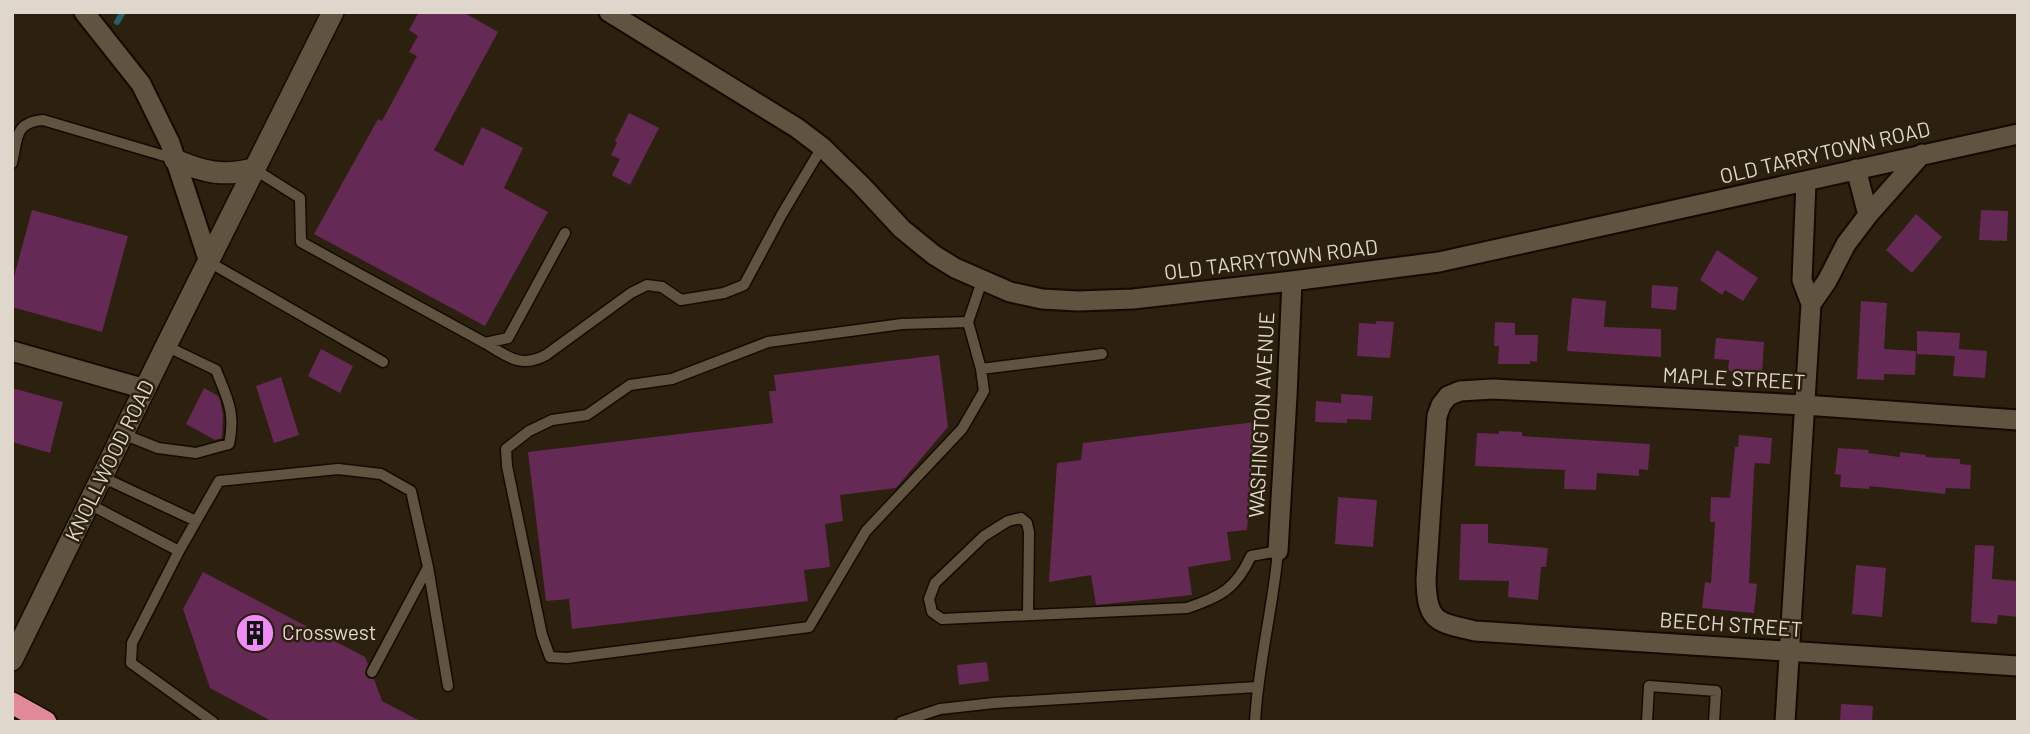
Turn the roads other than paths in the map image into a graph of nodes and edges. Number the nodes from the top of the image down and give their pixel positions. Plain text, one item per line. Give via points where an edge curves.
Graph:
1 (84, 12) edge
2 (333, 12) edge
3 (608, 12) edge
4 (2018, 134) edge
5 (822, 147) junction
6 (1922, 154) junction
7 (175, 160) junction
8 (12, 163) edge
9 (253, 169) junction
10 (1856, 169) junction
11 (1806, 181) junction
12 (1868, 215) junction
13 (565, 233) dead end
14 (209, 262) junction
15 (982, 281) junction
16 (1292, 281) junction
17 (1811, 304) junction
18 (968, 322) junction
19 (485, 343) junction
20 (166, 346) junction
21 (12, 351) edge
22 (1102, 354) dead end
23 (383, 362) dead end
24 (981, 369) junction
25 (145, 389) junction
26 (1804, 405) junction
27 (2018, 420) edge
28 (122, 434) junction
29 (102, 477) junction
30 (88, 504) junction
31 (196, 521) junction
32 (179, 551) junction
33 (1278, 551) junction
34 (428, 567) junction
35 (1028, 615) junction
36 (1443, 624) joint
37 (1790, 651) junction
38 (12, 660) edge
39 (2018, 666) edge
40 (372, 672) dead end
41 (448, 686) dead end
42 (1257, 687) junction
43 (12, 703) edge
44 (46, 722) edge
45 (213, 722) edge
46 (901, 722) edge
47 (1255, 722) edge
48 (1647, 722) edge
49 (1714, 722) edge
50 (1785, 722) edge

1 - 7 street via 141,85
2 - 9 main road, KNOLLWOOD ROAD
3 - 5 street, OLD TARRYTOWN ROAD
4 - 6 street, OLD TARRYTOWN ROAD
5 - 15 street, OLD TARRYTOWN ROAD via 902,229 944,261
5 - 19 lane via 744,285 681,300 647,285 535,361 515,361
6 - 10 street, OLD TARRYTOWN ROAD
6 - 12 street
7 - 8 lane via 43,120 21,127
7 - 9 main road via 220,173
7 - 14 street
9 - 14 main road, KNOLLWOOD ROAD
9 - 19 lane via 300,198 301,243
10 - 11 street, OLD TARRYTOWN ROAD
10 - 12 street
11 - 16 street, OLD TARRYTOWN ROAD via 1439,262
11 - 17 street via 1802,280
12 - 17 street
13 - 19 lane via 508,338
14 - 20 main road, KNOLLWOOD ROAD
14 - 23 lane
15 - 16 street, OLD TARRYTOWN ROAD via 1042,299 1078,301
15 - 18 lane
16 - 33 street, WASHINGTON AVENUE
17 - 26 street
18 - 24 lane
18 - 24 lane via 902,324 768,342 672,379 630,385 587,415 552,420 506,449 550,657 809,627 866,531 962,429 984,391
20 - 25 main road, KNOLLWOOD ROAD
20 - 28 lane via 216,370 231,409 229,444 196,453 158,448
21 - 25 street
22 - 24 lane
25 - 28 main road, KNOLLWOOD ROAD
26 - 27 street, MAPLE STREET
26 - 36 street, MAPLE STREET via 1493,389 1448,396 1437,416 1426,580 1432,615
26 - 37 street
28 - 29 main road, KNOLLWOOD ROAD
29 - 30 main road, KNOLLWOOD ROAD
29 - 31 lane
30 - 32 lane
30 - 38 main road, KNOLLWOOD ROAD
31 - 32 lane
31 - 34 lane via 219,481 338,469 381,474 411,491
32 - 45 lane via 132,643 131,663
33 - 35 lane via 1251,556 1242,576 1227,589 1187,608
33 - 42 lane
34 - 40 lane
34 - 41 lane
35 - 35 lane via 942,619 932,612 929,599 935,583 984,536 1021,518 1030,532
36 - 37 street, BEECH STREET via 1475,631
37 - 39 street, BEECH STREET
37 - 50 street
42 - 46 lane via 993,703 940,709
42 - 47 lane
43 - 44 highway
48 - 49 lane via 1649,686 1716,691

